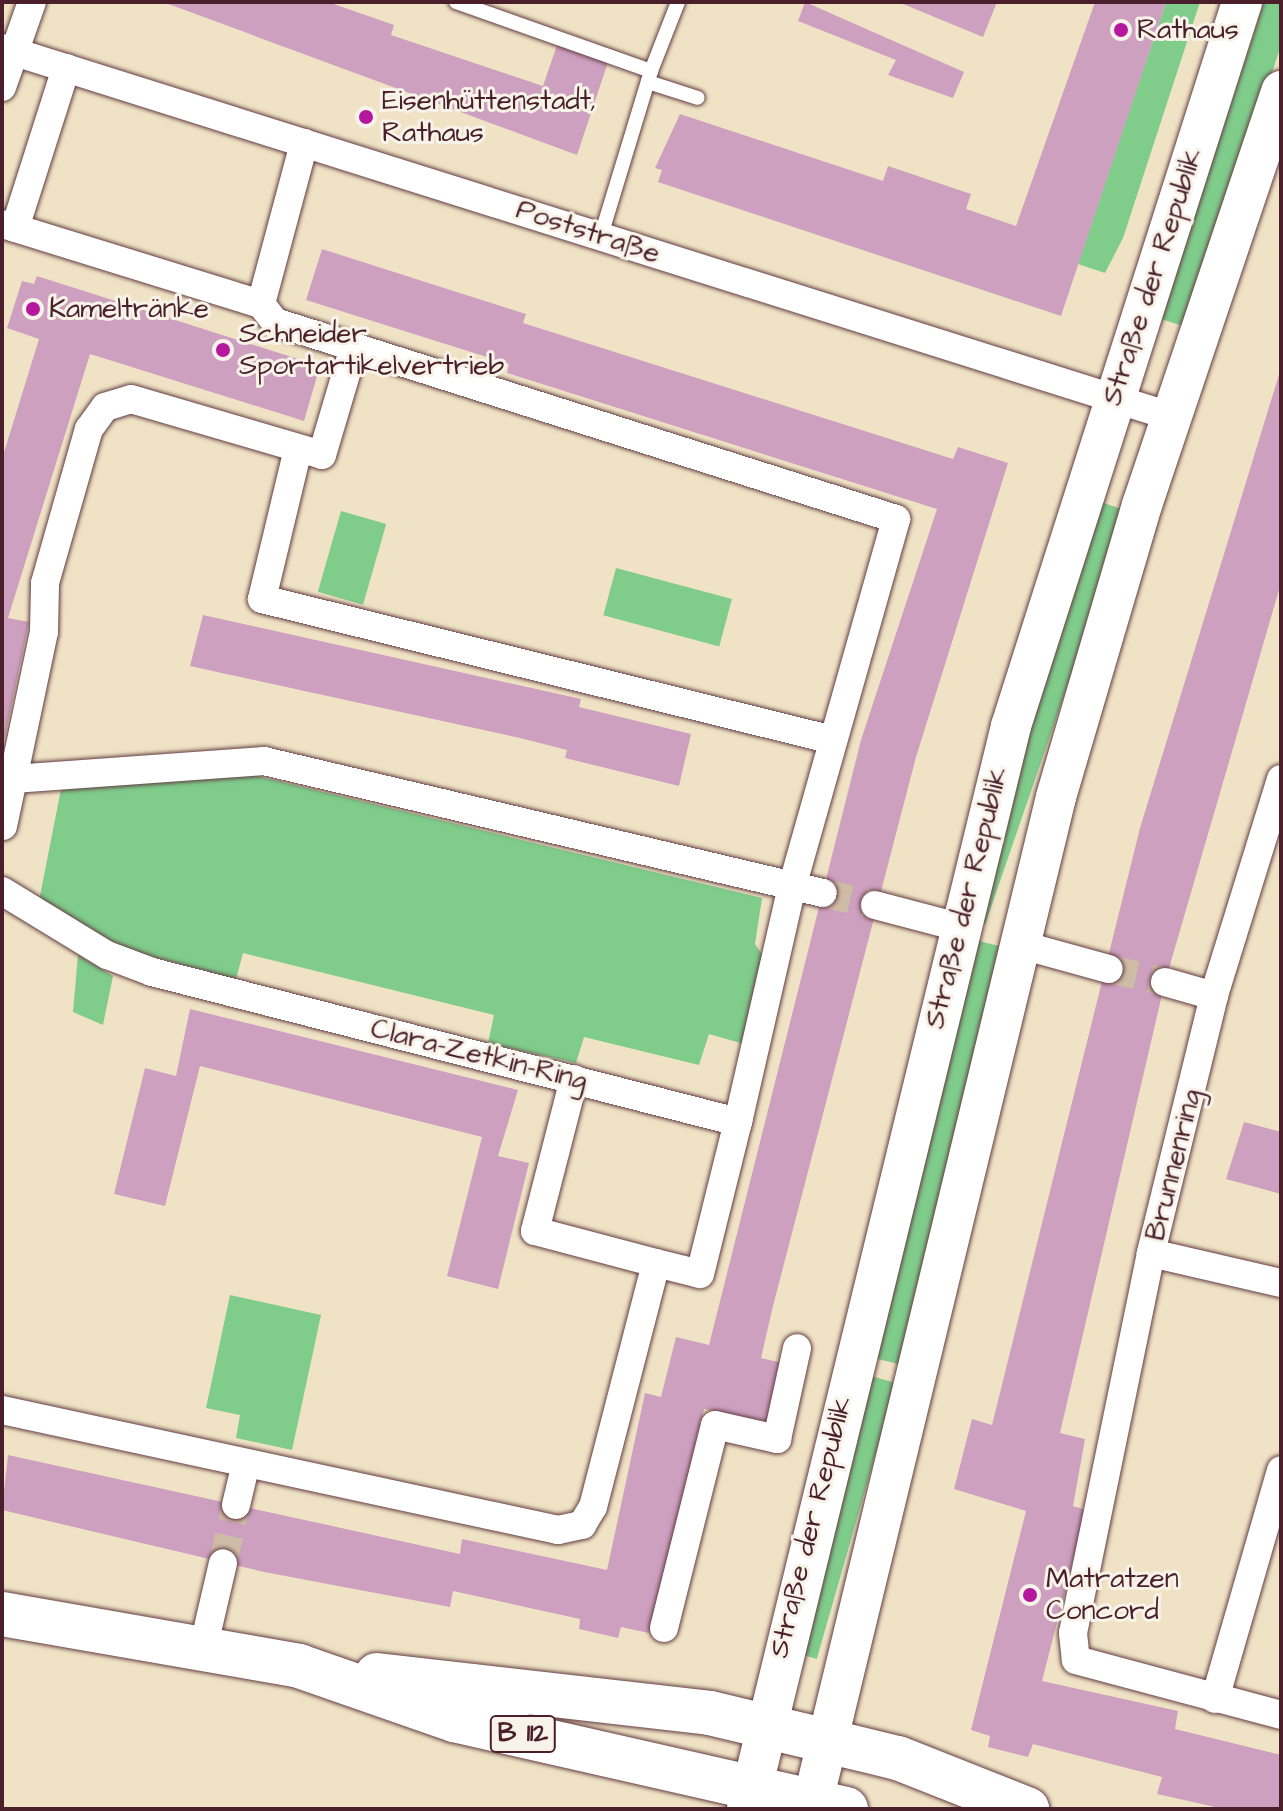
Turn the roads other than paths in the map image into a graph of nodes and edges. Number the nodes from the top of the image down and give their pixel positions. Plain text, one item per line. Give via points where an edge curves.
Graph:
1 (32, 2) edge
2 (456, 2) edge
3 (678, 2) edge
4 (1242, 2) edge
5 (8, 50) edge
6 (66, 68) junction
7 (649, 77) junction
8 (2, 87) edge
9 (1281, 91) edge
10 (698, 98) dead end
11 (304, 143) junction
12 (8, 226) edge
13 (601, 236) junction
14 (261, 304) junction
15 (354, 347) junction
16 (1113, 401) junction
17 (1173, 417) junction
18 (298, 449) junction
19 (833, 740) junction
20 (13, 779) junction
21 (1281, 779) edge
22 (2, 827) edge
23 (792, 887) junction
24 (2, 891) edge
25 (823, 893) tunnel mouth
26 (875, 905) tunnel mouth
27 (958, 927) junction
28 (1018, 944) junction
29 (1109, 969) tunnel mouth
30 (1165, 982) tunnel mouth
31 (1214, 996) junction
32 (574, 1079) junction
33 (738, 1122) junction
34 (1151, 1253) junction
35 (656, 1263) junction
36 (1281, 1283) edge
37 (797, 1348) dead end
38 (2, 1410) edge
39 (246, 1463) junction
40 (1281, 1470) edge
41 (236, 1505) tunnel mouth
42 (223, 1563) tunnel mouth
43 (2, 1614) edge
44 (664, 1628) dead end
45 (203, 1649) junction
46 (299, 1666) junction
47 (1215, 1699) junction
48 (1281, 1715) edge
49 (763, 1724) junction
50 (828, 1739) junction
51 (750, 1796) edge
52 (823, 1806) edge
53 (1027, 1809) edge

1 - 5 street
2 - 7 lane
3 - 7 lane
4 - 16 street, Straße der Republik
5 - 6 street, Poststraße
5 - 8 street
6 - 11 street, Poststraße
6 - 12 street
7 - 10 lane
7 - 13 lane
9 - 17 street
11 - 13 street, Poststraße
11 - 14 street
12 - 14 street
13 - 16 street, Poststraße
14 - 15 street via 275,322
15 - 18 street via 322,455
15 - 19 street via 896,519
16 - 17 street, Poststraße
16 - 27 street, Straße der Republik via 1011,726
17 - 28 street
18 - 19 street via 262,599
18 - 20 street via 131,399 105,407 89,429 45,583 44,632
19 - 23 street
20 - 22 street
20 - 23 street via 264,761
21 - 31 street, Brunnenring
23 - 25 street
23 - 33 street
24 - 32 street, Clara-Zetkin-Ring via 107,955 152,972
26 - 27 street
27 - 49 street, Straße der Republik
28 - 29 street
28 - 50 street
30 - 31 street
31 - 34 street, Brunnenring
32 - 33 street, Clara-Zetkin-Ring
32 - 35 street via 535,1231
33 - 35 street via 700,1274
34 - 36 street, Brunnenring
34 - 47 street via 1073,1633 1076,1660
35 - 39 street via 593,1507 582,1525 558,1530
37 - 44 street via 777,1439 715,1425
38 - 39 street
39 - 41 street
40 - 47 street
42 - 45 street
43 - 45 main road, B 112
45 - 46 main road, B 112
46 - 49 main road, B 112 via 636,1701
46 - 51 main road, B 112 via 454,1720
47 - 48 street
49 - 50 main road, B 112
49 - 51 street, Straße der Republik
50 - 52 street
50 - 53 main road, B 112
51 - 52 main road, B 112

